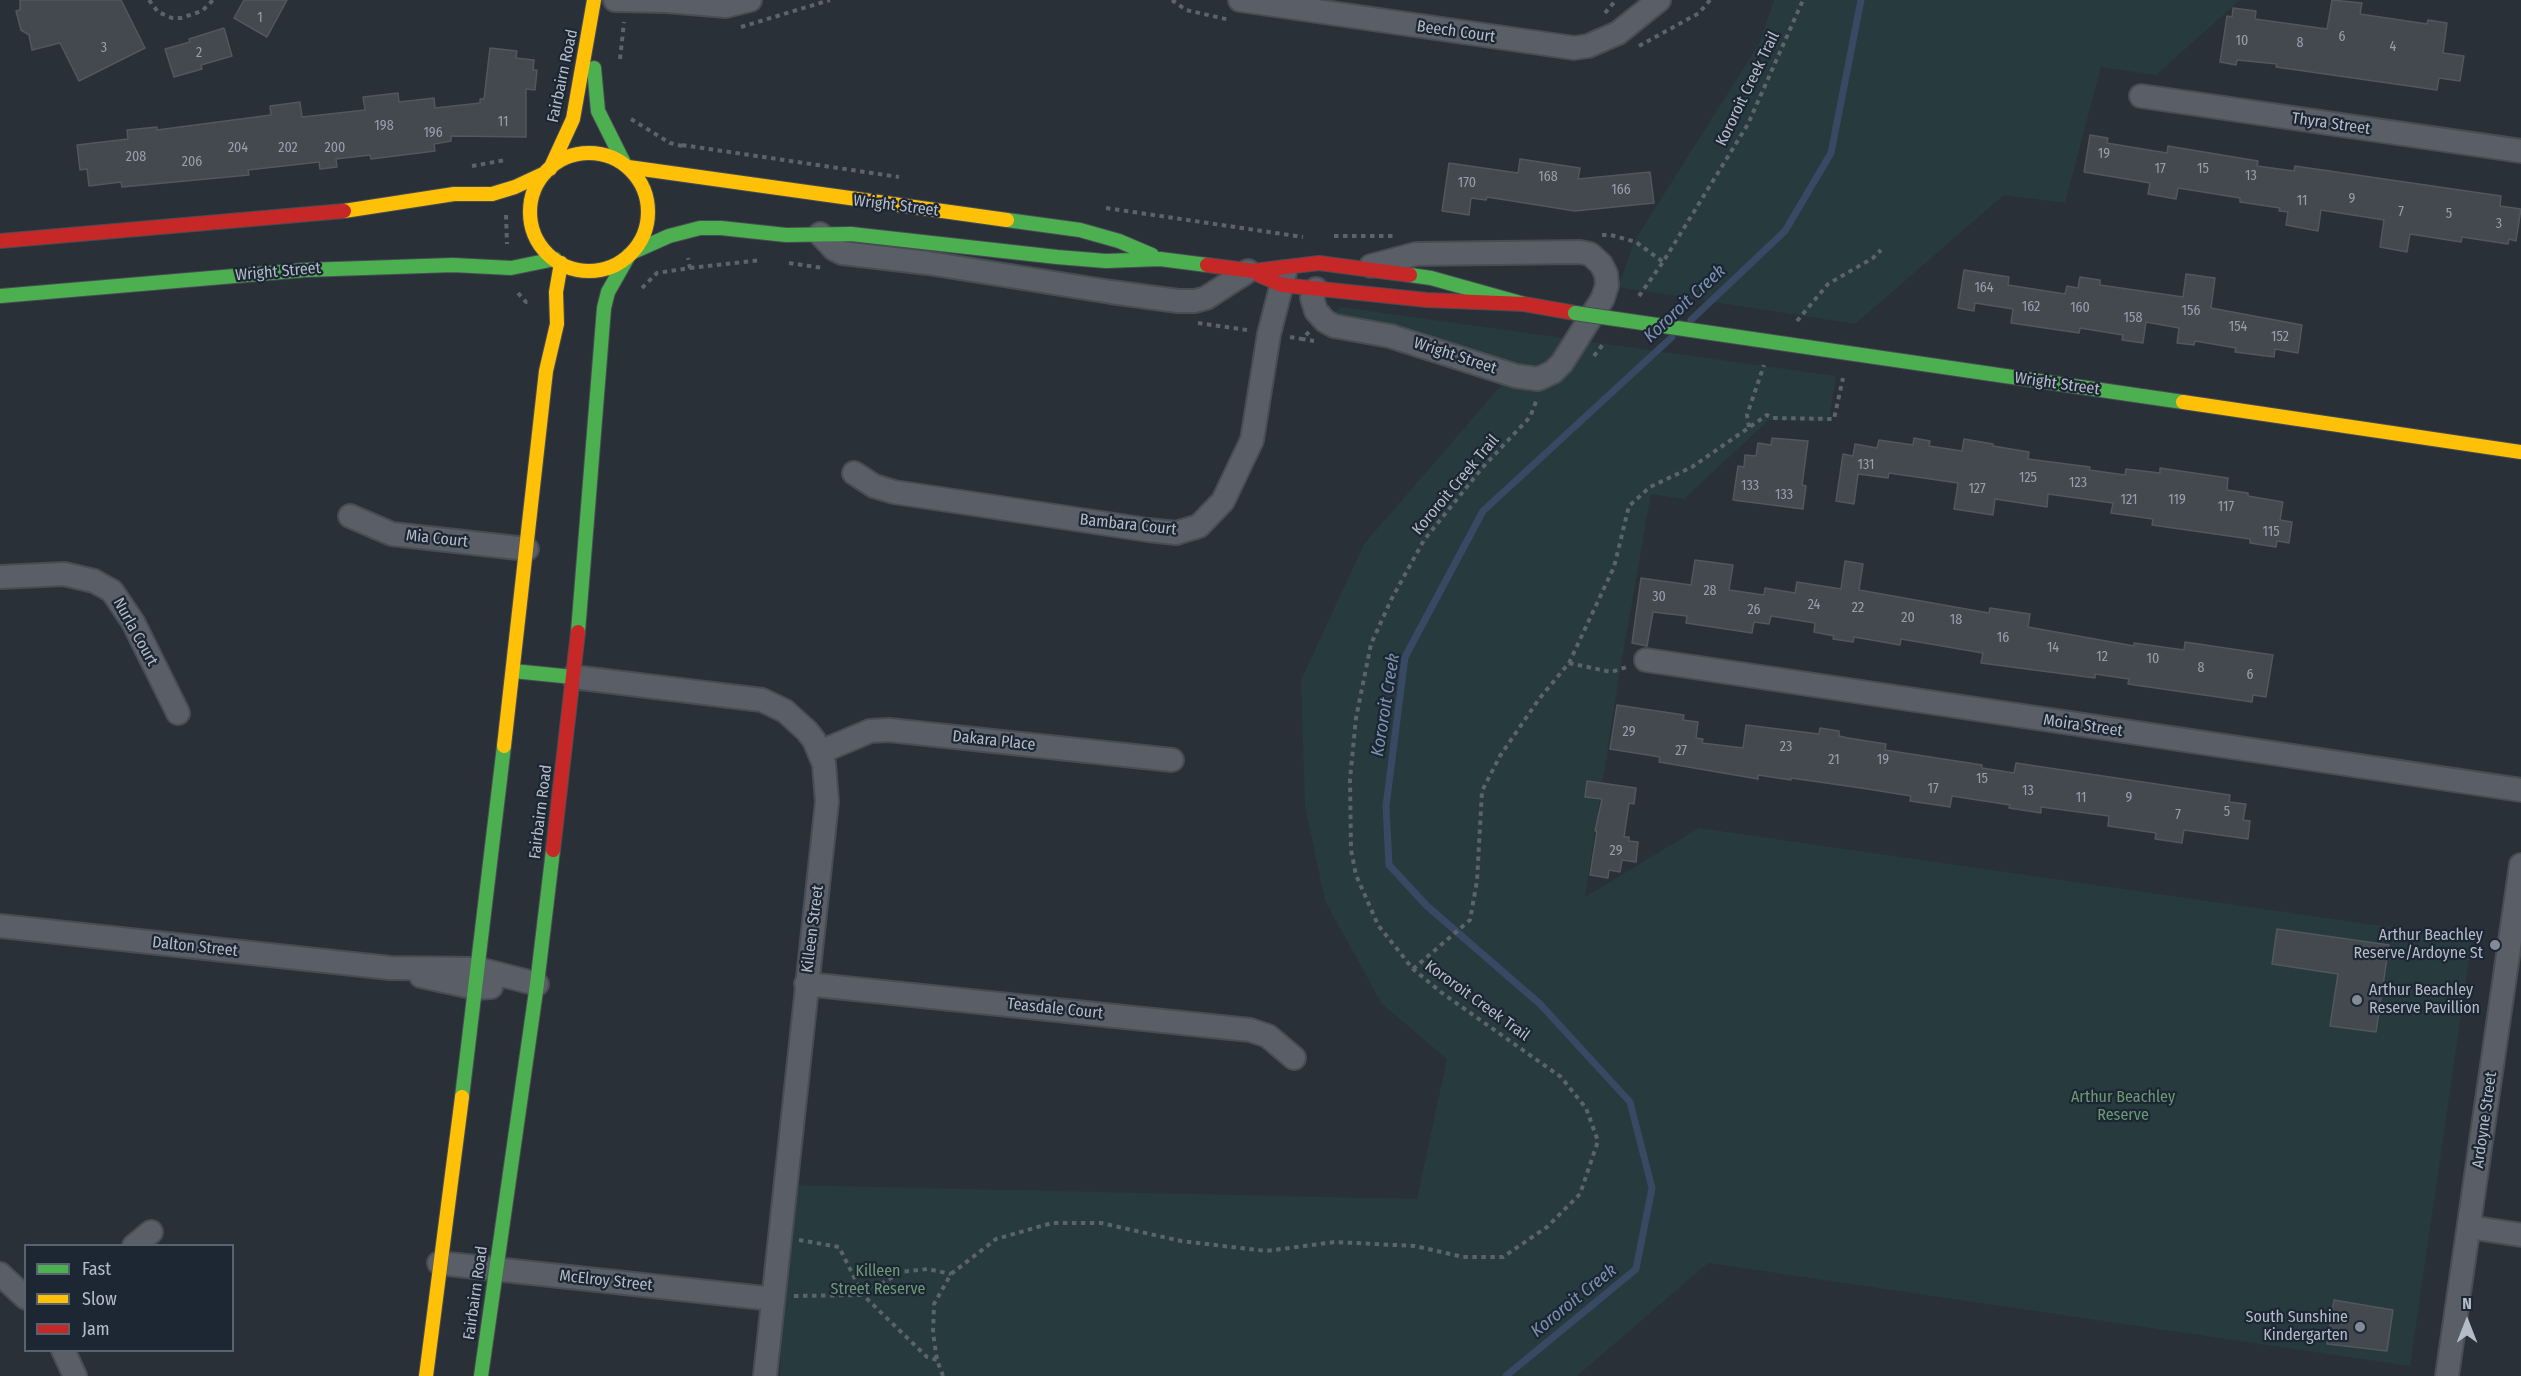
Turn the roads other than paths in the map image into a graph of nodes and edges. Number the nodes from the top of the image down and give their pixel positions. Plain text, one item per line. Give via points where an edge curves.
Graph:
1 (594, 0) edge
2 (615, 0) edge
3 (665, 0) edge
4 (750, 0) edge
5 (1240, 0) edge
6 (1659, 0) edge
7 (592, 22) junction
8 (2141, 96) dead end
9 (2521, 151) edge
10 (626, 166) junction
11 (547, 171) junction
12 (820, 234) junction
13 (0, 242) edge
14 (631, 254) junction
15 (1161, 259) junction
16 (558, 261) junction
17 (1364, 269) junction
18 (1250, 271) junction
19 (1284, 276) junction
20 (1316, 289) junction
21 (0, 296) edge
22 (1524, 304) junction
23 (1269, 334) junction
24 (2521, 452) edge
25 (854, 472) dead end
26 (350, 516) dead end
27 (528, 549) junction
28 (0, 577) edge
29 (1646, 660) road end
30 (513, 671) junction
31 (573, 677) junction
32 (178, 713) dead end
33 (820, 752) junction
34 (1172, 760) dead end
35 (2521, 790) edge
36 (2521, 865) edge
37 (0, 926) edge
38 (478, 979) junction
39 (537, 984) junction
40 (806, 984) junction
41 (1294, 1058) dead end
42 (2469, 1227) junction
43 (2521, 1235) edge
44 (439, 1263) junction
45 (495, 1271) junction
46 (0, 1274) edge
47 (24, 1296) edge
48 (773, 1299) junction
49 (64, 1352) edge
50 (75, 1376) edge
51 (426, 1376) edge
52 (481, 1376) edge
53 (765, 1376) edge
54 (2447, 1376) edge

1 - 7 street, Fairbairn Road
2 - 3 street
3 - 4 street via 726,6
5 - 6 street, Beech Court via 1574,48 1618,33
7 - 10 street, Fairbairn Road via 596,100
7 - 11 street, Fairbairn Road via 571,127
8 - 9 street, Thyra Street
10 - 11 street via 606,156 586,153 567,158
10 - 14 street via 643,188 648,213 646,230
10 - 15 street, Wright Street via 1080,230
11 - 13 street via 492,194 448,195 348,210
11 - 16 street via 533,194 531,218 539,242
12 - 14 street, Wright Street via 781,235 721,228 685,231
12 - 15 street, Wright Street via 864,235 1074,259
12 - 18 street via 842,253 1178,301 1206,298
14 - 16 street via 600,270 584,270
14 - 31 street, Fairbairn Road via 612,284 604,308
15 - 18 street, Wright Street
16 - 21 street, Wright Street via 511,268 329,268
16 - 27 street via 557,324 545,377
17 - 19 street, Wright Street via 1319,263
17 - 20 street
17 - 20 street, Wright Street via 1416,254 1580,252 1590,254 1601,264 1606,274 1606,291 1562,363 1538,379 1516,376 1390,336 1334,326 1316,312 1312,300
17 - 22 street, Wright Street via 1431,278
18 - 19 street, Wright Street
18 - 23 street, Bambara Court via 1263,298
19 - 20 street, Wright Street
19 - 23 street, Bambara Court
20 - 22 street, Wright Street
22 - 24 street, Wright Street, bridge
23 - 25 street, Bambara Court via 1252,440 1223,501 1190,531 1148,530 894,492 874,486
26 - 27 street, Mia Court via 393,534
27 - 30 street
28 - 32 street, Nurla Court via 64,574 93,581 112,591 133,622
29 - 35 street, Moira Street
30 - 31 street
30 - 38 street
31 - 33 street, Killeen Street via 762,700 796,720
31 - 39 street, Fairbairn Road
33 - 34 street, Dakara Place via 870,731 889,730
33 - 40 street, Killeen Street via 827,776 827,802
36 - 42 street, Ardoyne Street
37 - 38 street, Dalton Street
38 - 39 street, Dalton Street
38 - 44 street
39 - 45 street, Fairbairn Road
40 - 41 street, Teasdale Court via 1250,1030 1269,1036
40 - 48 street, Killeen Street
42 - 43 street
42 - 54 street, Ardoyne Street
44 - 45 street, McElroy Street
44 - 51 street
45 - 48 street, McElroy Street
45 - 52 street, Fairbairn Road
46 - 47 street
48 - 53 street, Killeen Street
49 - 50 street

